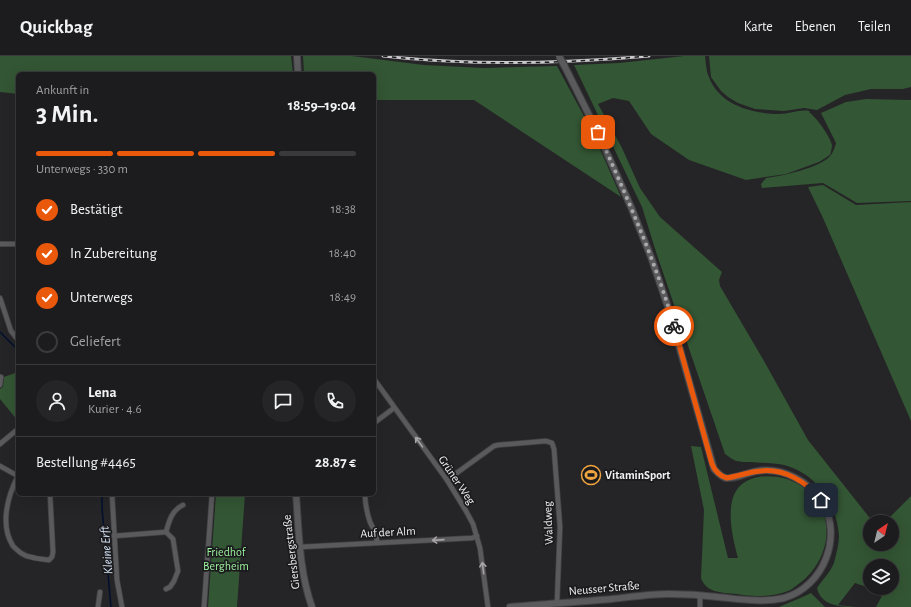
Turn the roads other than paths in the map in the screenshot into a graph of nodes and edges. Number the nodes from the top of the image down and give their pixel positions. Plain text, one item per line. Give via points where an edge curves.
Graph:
1 (559, 56) edge
2 (297, 59) edge
3 (298, 72) edge
4 (0, 244) edge
5 (16, 244) edge
6 (0, 298) edge
7 (16, 337) edge
8 (1, 376) edge
9 (376, 383) edge
10 (0, 385) edge
11 (394, 408) junction
12 (376, 421) edge
13 (16, 431) edge
14 (0, 444) edge
15 (0, 466) edge
16 (16, 475) edge
17 (447, 480) junction
18 (16, 481) edge
19 (50, 496) edge
20 (112, 496) edge
21 (212, 496) edge
22 (296, 496) edge
23 (364, 496) edge
24 (183, 505) dead end
25 (166, 532) junction
26 (114, 536) junction
27 (477, 536) junction
28 (377, 543) junction
29 (300, 547) junction
30 (166, 589) dead end
31 (100, 592) dead end
32 (700, 595) junction
33 (557, 603) junction
34 (98, 607) edge
35 (122, 607) edge
36 (204, 607) edge
37 (312, 607) edge
38 (488, 607) edge
39 (510, 607) edge
40 (700, 607) edge

1 - 32 main road, Neusser Straße, bridge via 598,132 651,257 668,306 714,468 727,478 762,470 798,479 815,492 829,519 830,545 825,563 815,578 798,591 784,598 761,600
2 - 3 main road
4 - 5 street
6 - 7 street via 11,331
8 - 10 street
9 - 11 street, Grüner Weg
11 - 12 street
17 -> 11 street, Grüner Weg
13 - 14 street
15 - 16 street
17 - 27 street, Grüner Weg via 466,510
17 - 33 street, Waldweg via 498,445 546,441 552,443 560,527
18 - 19 street via 4,510 3,527 8,541 19,552 30,557 49,560 52,557
20 - 26 street
21 - 36 street
22 - 29 main road, Giersbergstraße
23 - 28 street via 366,510 377,535
24 - 25 street via 174,511
25 - 26 street
25 - 30 street via 173,539 178,571 174,582
26 - 35 street
27 -> 28 street, Auf der Alm
38 -> 27 street, Grüner Weg
28 - 29 street, Auf der Alm
29 - 37 main road, Giersbergstraße via 306,591
31 - 34 street
32 - 33 main road, Neusser Straße via 661,595
32 - 40 street
33 - 39 main road, Neusser Straße

